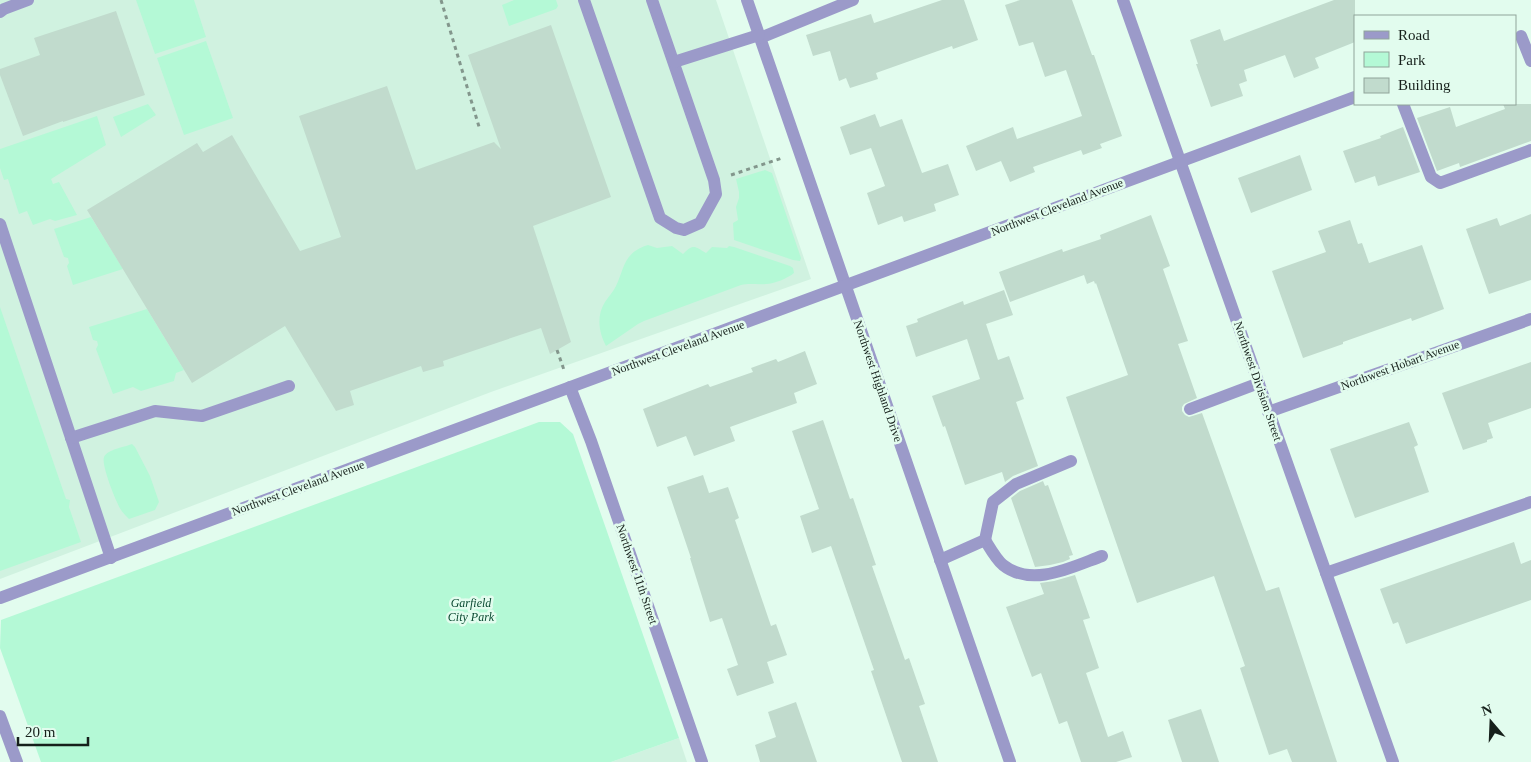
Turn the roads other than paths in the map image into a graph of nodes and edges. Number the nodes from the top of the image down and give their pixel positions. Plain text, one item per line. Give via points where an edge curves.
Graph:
1 (28, 0) edge
2 (584, 0) edge
3 (652, 0) edge
4 (747, 0) edge
5 (853, 0) edge
6 (1123, 0) edge
7 (0, 12) edge
8 (1522, 35) edge
9 (760, 36) junction
10 (1531, 61) edge
11 (674, 62) junction
12 (1354, 97) edge
13 (1404, 105) edge
14 (1531, 150) edge
15 (1180, 161) junction
16 (0, 224) edge
17 (845, 286) junction
18 (1531, 318) edge
19 (1258, 383) junction
20 (289, 386) dead end
21 (570, 387) junction
22 (1190, 408) dead end
23 (1268, 412) junction
24 (71, 438) junction
25 (1071, 461) dead end
26 (1531, 502) edge
27 (985, 540) junction
28 (1102, 556) dead end
29 (111, 558) junction
30 (940, 560) junction
31 (1326, 573) junction
32 (0, 598) edge
33 (0, 716) edge
34 (17, 762) edge
35 (702, 762) edge
36 (1010, 762) edge
37 (1393, 762) edge

1 - 7 street
2 - 11 street via 660,218 684,230 700,223 716,194
3 - 11 street
4 - 9 street, Northwest Highland Drive
5 - 9 street
6 - 15 street, Northwest Division Street
8 - 10 street
9 - 11 street
9 - 17 street, Northwest Highland Drive
12 - 15 street, Northwest Cleveland Avenue
13 - 14 street via 1431,177 1440,183
15 - 17 street, Northwest Cleveland Avenue
15 - 19 street, Northwest Division Street
16 - 24 street
17 - 21 street, Northwest Cleveland Avenue
17 - 30 street, Northwest Highland Drive
18 - 23 street, Northwest Hobart Avenue
19 - 22 street
19 - 23 street, Northwest Division Street
20 - 24 street via 202,416 155,412
21 - 29 street, Northwest Cleveland Avenue
21 - 35 street, Northwest 11th Street
23 - 31 street, Northwest Division Street
24 - 29 street
25 - 27 street via 1016,484 993,502
26 - 31 street
27 - 28 street via 1003,565 1022,575 1055,573
27 - 30 street
29 - 32 street, Northwest Cleveland Avenue
30 - 36 street, Northwest Highland Drive
31 - 37 street, Northwest Division Street
33 - 34 street

